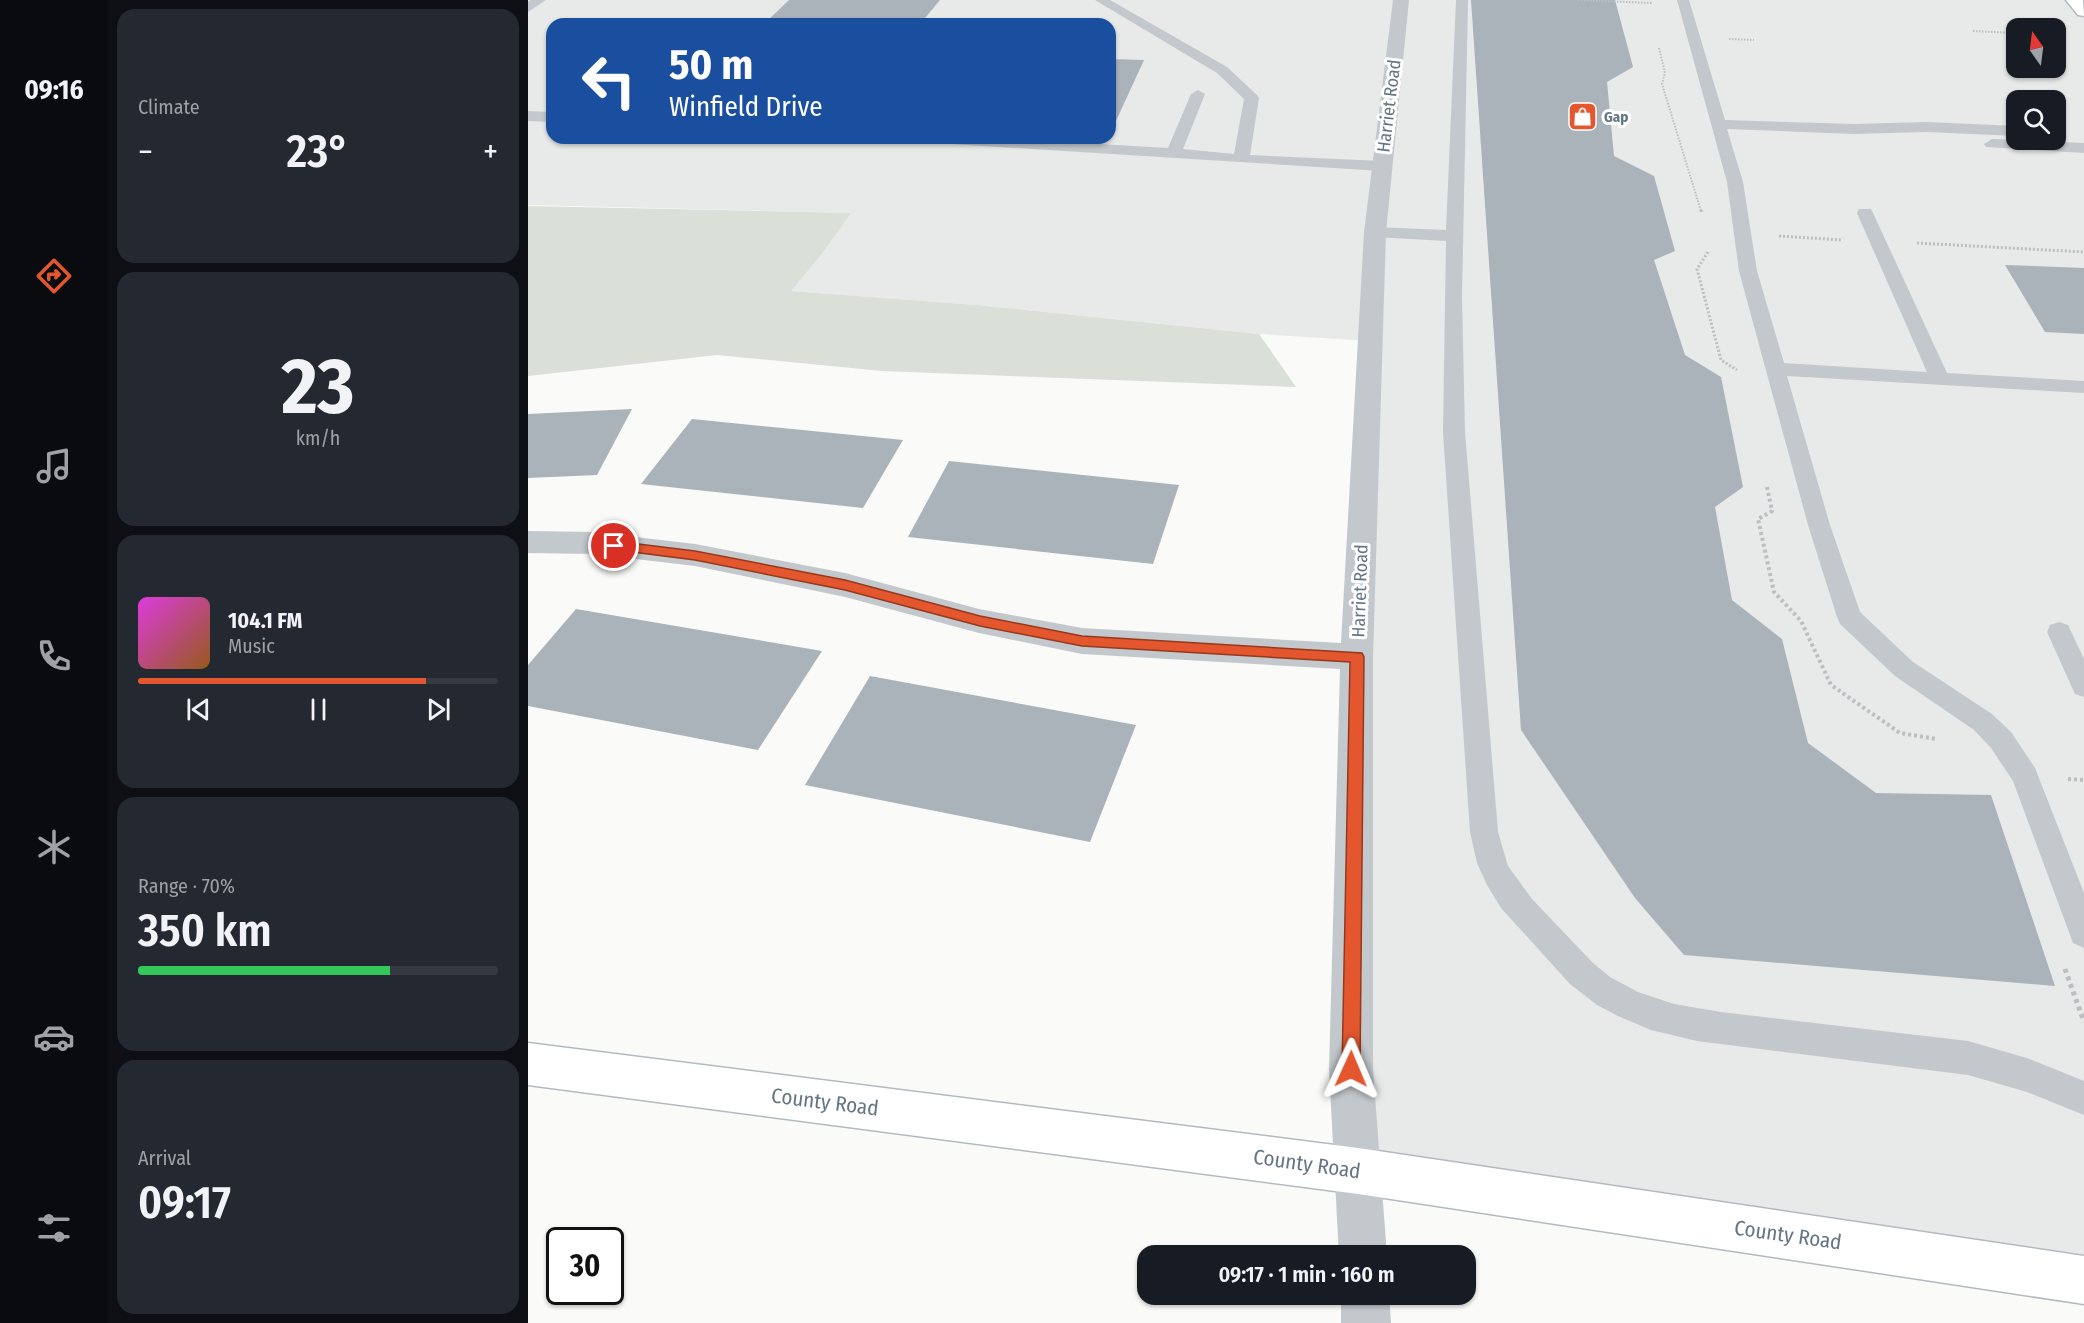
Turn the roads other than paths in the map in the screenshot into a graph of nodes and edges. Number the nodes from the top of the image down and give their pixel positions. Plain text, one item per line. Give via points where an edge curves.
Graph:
1 (540, 0) edge
2 (1101, 0) edge
3 (1401, 0) edge
4 (1462, 0) edge
5 (1683, 0) edge
6 (528, 8) edge
7 (1198, 94) dead end
8 (528, 116) edge
9 (546, 117) edge
10 (1720, 124) junction
11 (1854, 129) junction
12 (2006, 131) edge
13 (2066, 132) edge
14 (2084, 132) edge
15 (1015, 144) edge
16 (2084, 148) edge
17 (1174, 153) junction
18 (1241, 159) junction
19 (1382, 166) junction
20 (1865, 213) dead end
21 (1375, 232) junction
22 (1455, 236) junction
23 (1775, 369) junction
24 (1941, 379) junction
25 (2084, 387) edge
26 (528, 542) edge
27 (2059, 632) dead end
28 (1357, 657) junction
29 (2084, 687) edge
30 (2084, 933) edge
31 (528, 1064) edge
32 (2084, 1098) edge
33 (1358, 1171) junction
34 (1362, 1245) edge
35 (2084, 1280) edge
36 (1365, 1305) edge
37 (1366, 1323) edge

1 - 6 lane
2 - 18 lane via 1222,70 1252,98
3 - 19 street, Harriet Road
4 - 22 lane
5 - 10 lane
7 - 17 lane
8 - 9 lane
10 - 11 lane
10 - 23 lane via 1740,206 1748,271
11 - 12 lane
11 - 16 lane via 1935,141
13 - 14 lane
15 - 17 lane
17 - 18 lane
18 - 19 lane
19 - 21 street, Harriet Road
20 - 24 lane
21 - 22 lane
21 - 28 street, Harriet Road
22 - 32 lane via 1454,432 1474,719 1488,856 1496,878 1510,898 1578,969 1606,993 1634,1008 1697,1026 1968,1058 2011,1068
23 - 24 lane
23 - 30 lane via 1849,617 1904,669 1983,722 2014,757 2025,776
24 - 25 lane
26 - 28 street via 593,543 695,555 845,585 980,621 1082,641
27 - 29 lane
28 - 33 street, Harriet Road via 1351,1069
31 - 33 main road, County Road
33 - 34 street, Harriet Road
33 - 35 main road, County Road
36 - 37 street

